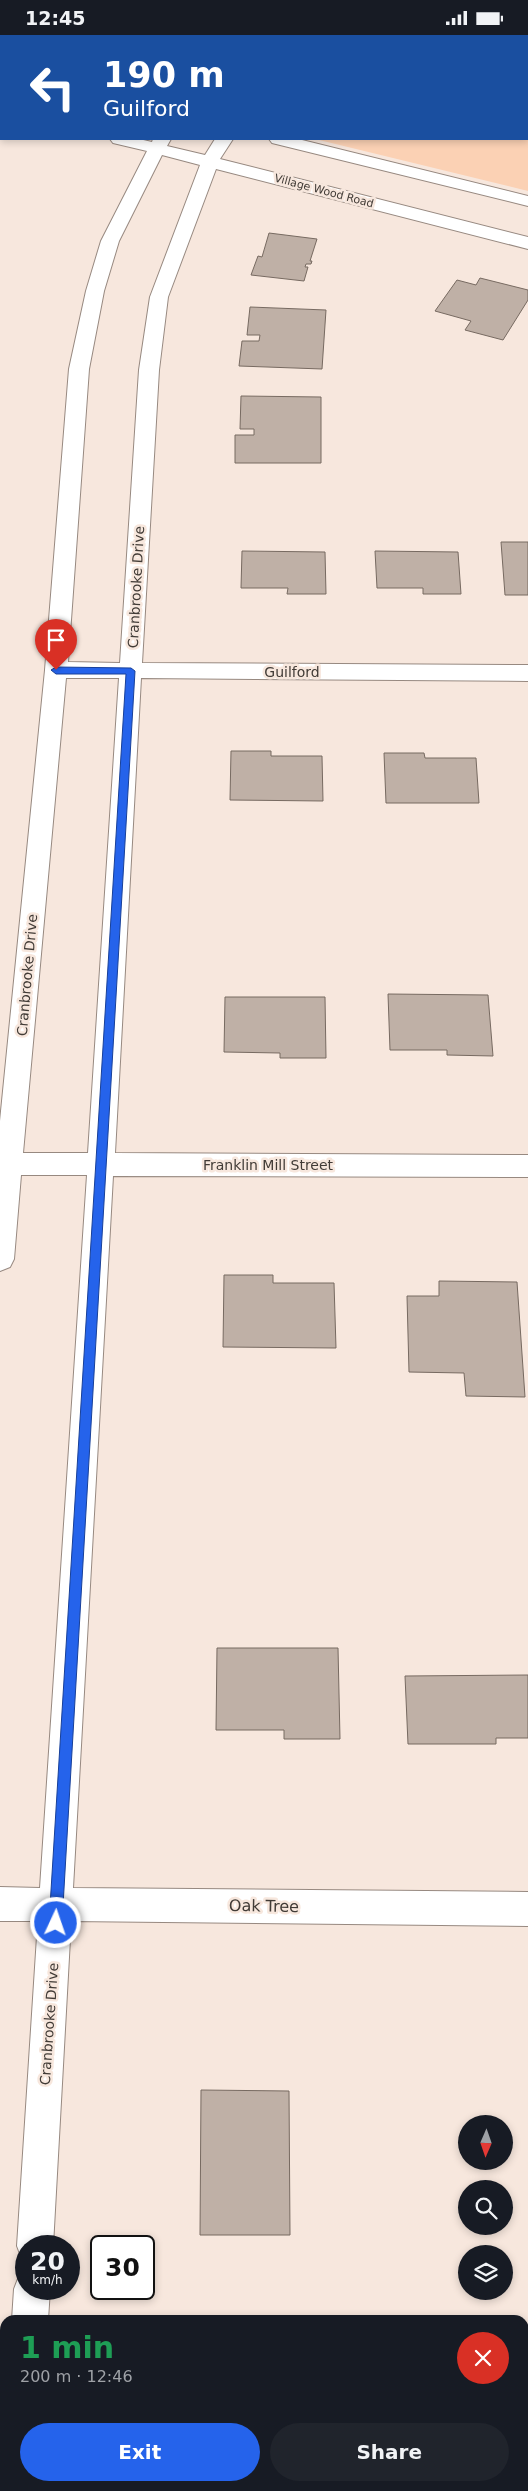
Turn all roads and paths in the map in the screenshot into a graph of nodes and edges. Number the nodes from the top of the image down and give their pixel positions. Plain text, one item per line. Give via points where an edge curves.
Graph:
1 (127, 140) edge
2 (223, 140) edge
3 (282, 140) edge
4 (159, 144) edge
5 (210, 161) junction
6 (528, 201) edge
7 (528, 243) edge
8 (56, 670) junction
9 (131, 671) junction
10 (528, 673) edge
11 (9, 1164) junction
12 (100, 1164) junction
13 (528, 1166) edge
14 (0, 1259) edge
15 (57, 1904) junction
16 (0, 1905) edge
17 (528, 1909) edge
18 (36, 2235) edge
19 (31, 2300) edge
20 (30, 2315) edge

1 - 4 street, Village Wood Road
2 - 5 street, Cranbrooke Drive
3 - 6 street
4 - 5 street, Village Wood Road
4 - 8 street, Cranbrooke Drive via 110,241 95,291 79,369
5 - 7 street, Village Wood Road
5 - 9 street, Cranbrooke Drive via 159,297 149,370
8 - 9 street, Guilford
8 - 11 street, Cranbrooke Drive
9 - 10 street, Guilford
9 - 12 street, Cranbrooke Drive
11 - 12 street, Franklin Mill Street
11 - 14 street, Cranbrooke Drive
12 - 13 street, Franklin Mill Street
12 - 15 street, Cranbrooke Drive
15 - 16 street, Oak Tree
15 - 17 street, Oak Tree
15 - 18 street, Cranbrooke Drive
19 - 20 street

